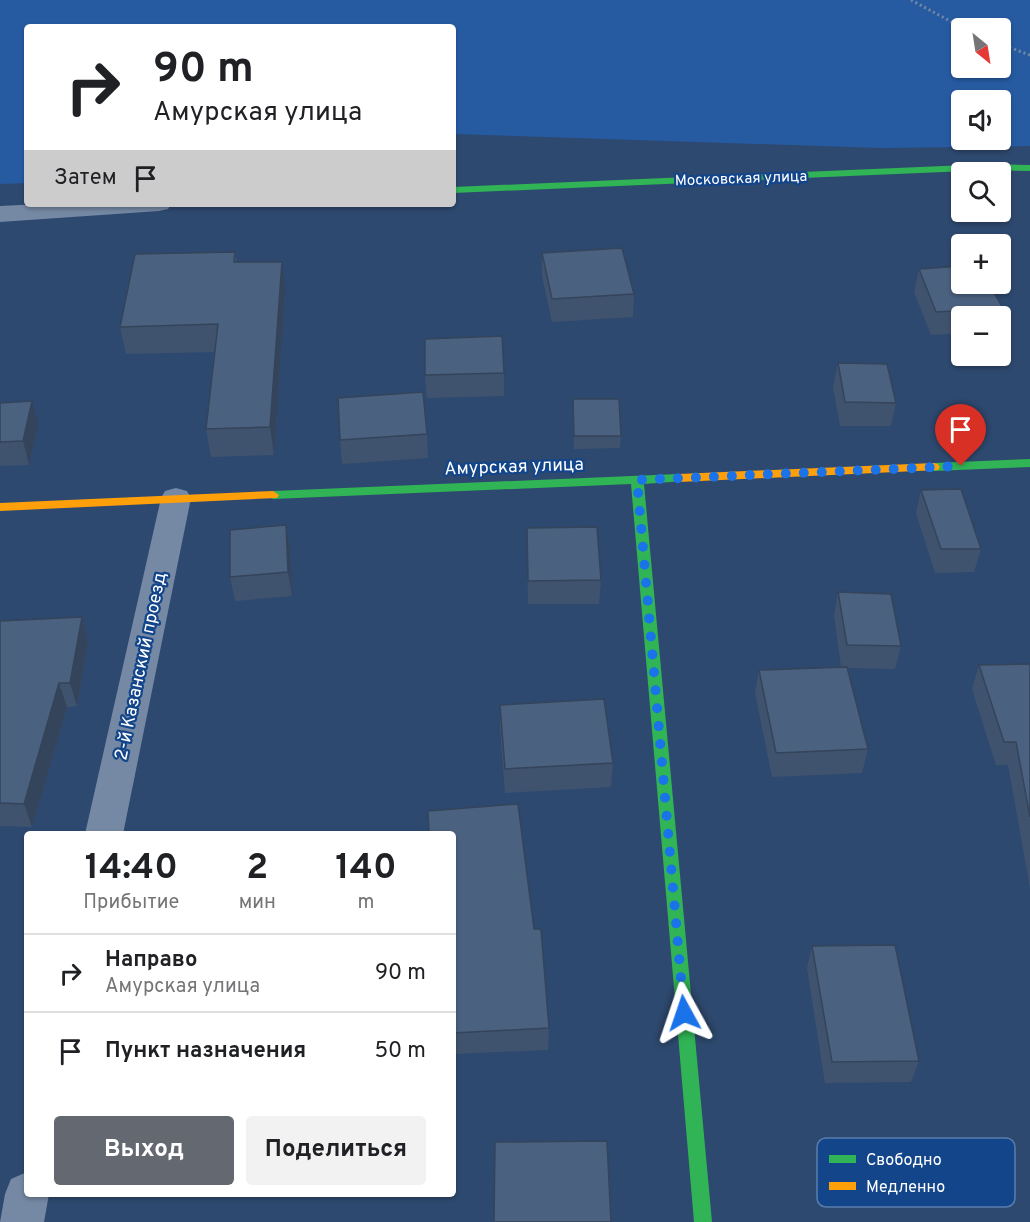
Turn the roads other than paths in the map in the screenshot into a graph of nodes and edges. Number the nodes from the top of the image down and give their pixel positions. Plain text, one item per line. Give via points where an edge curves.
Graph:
1 (1030, 168) edge
2 (456, 190) edge
3 (106, 207) edge
4 (0, 213) edge
5 (1030, 463) edge
6 (637, 480) junction
7 (176, 498) junction
8 (0, 507) edge
9 (105, 831) edge
10 (26, 1197) edge
11 (21, 1222) edge
12 (703, 1222) edge

1 - 2 street, Московская улица
3 - 4 street
5 - 6 street, Амурская улица
6 - 7 street, Амурская улица
6 - 12 street
7 - 8 street, Амурская улица
7 - 9 street, 2-й Казанский проезд
10 - 11 street

